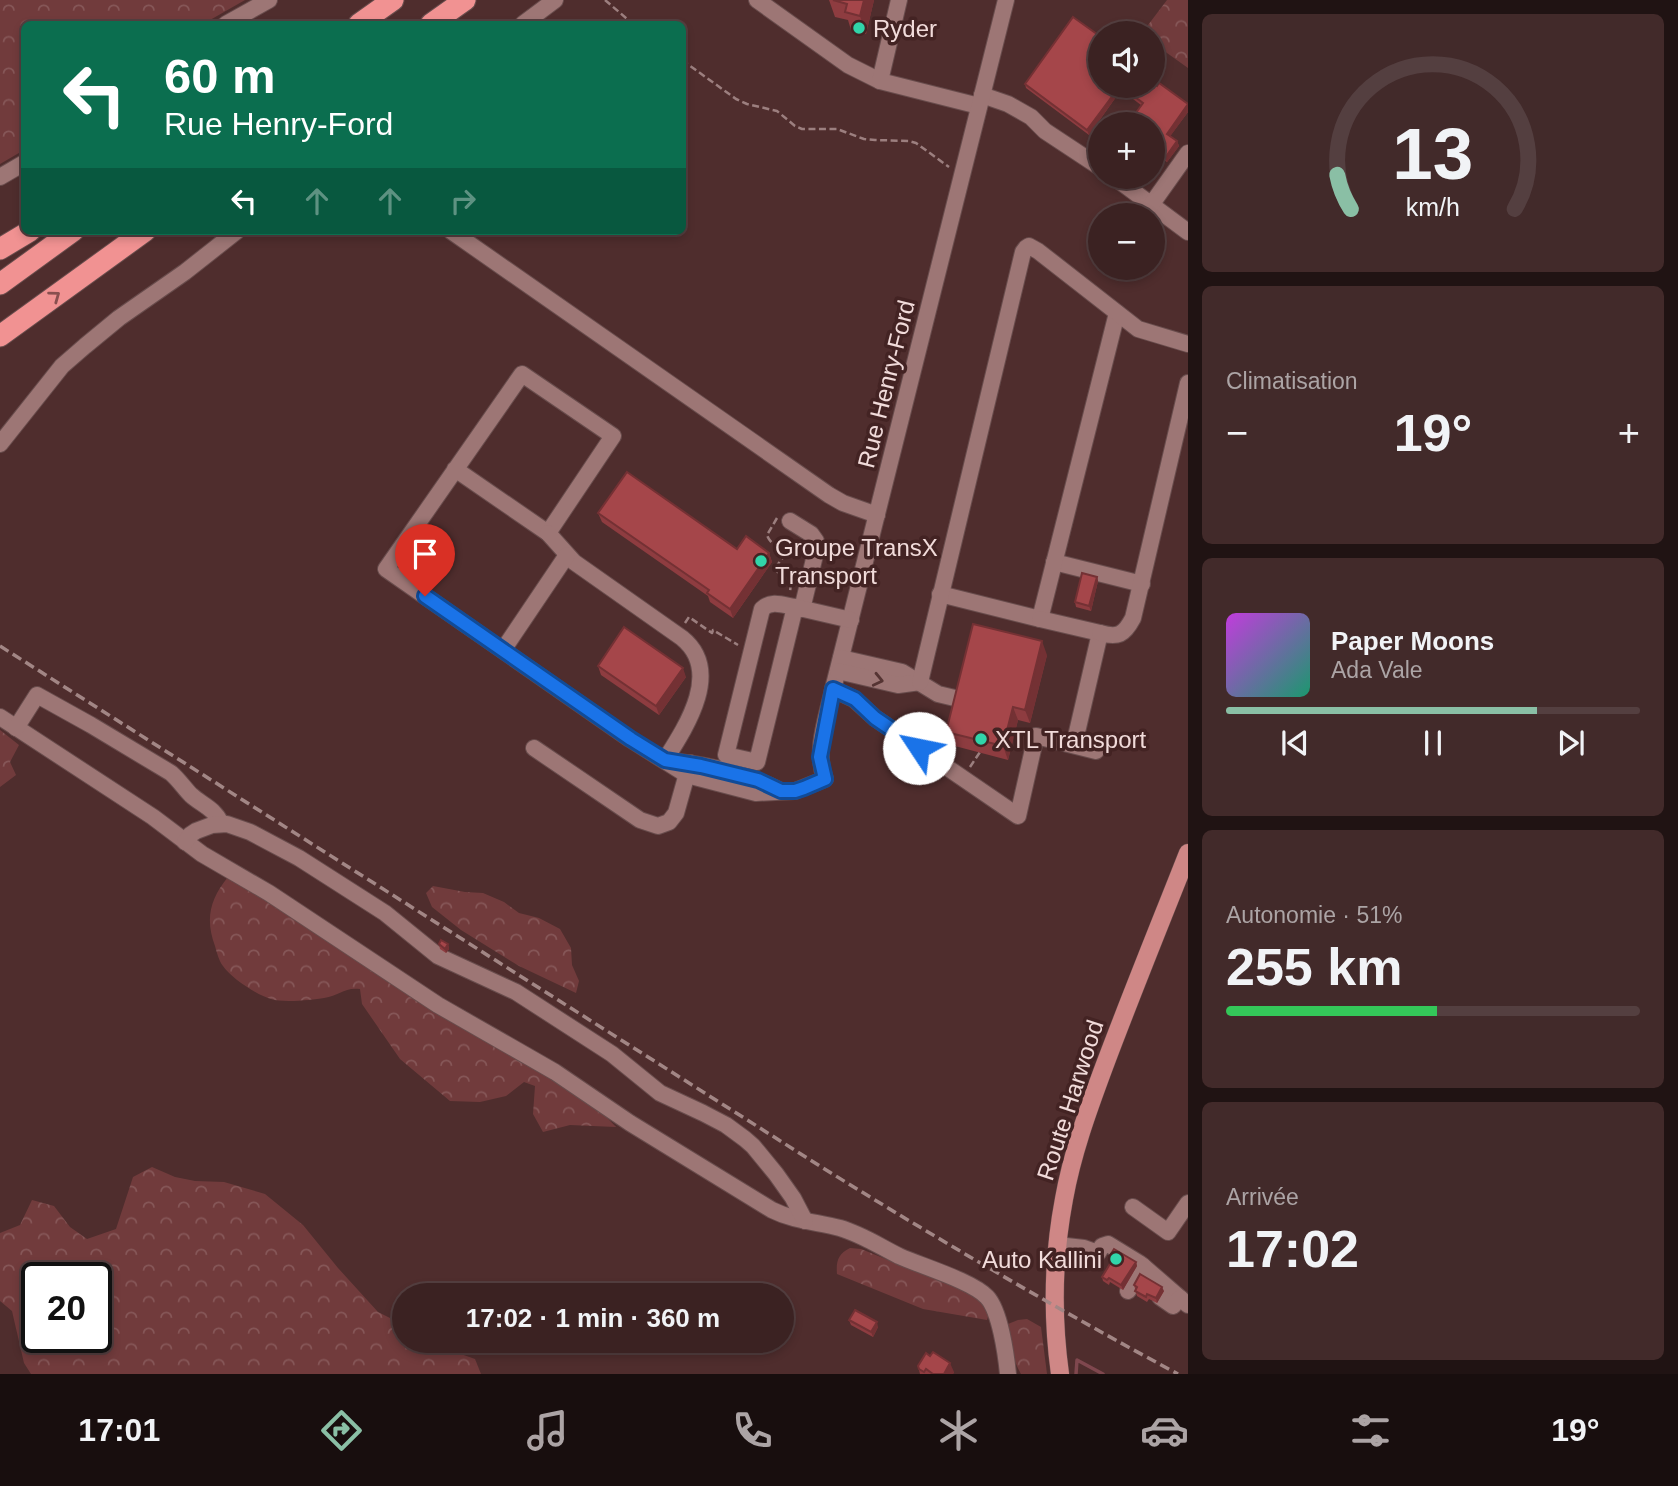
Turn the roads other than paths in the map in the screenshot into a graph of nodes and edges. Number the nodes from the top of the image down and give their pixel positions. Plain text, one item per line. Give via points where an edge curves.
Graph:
1 (269, 0) edge
2 (393, 0) edge
3 (555, 0) edge
4 (757, 0) edge
5 (899, 0) edge
6 (1006, 0) edge
7 (464, 1) edge
8 (231, 21) edge
9 (363, 21) edge
10 (435, 21) edge
11 (527, 21) edge
12 (880, 81) junction
13 (981, 101) junction
14 (1188, 153) edge
15 (1088, 159) edge
16 (21, 165) edge
17 (0, 177) edge
18 (1130, 189) edge
19 (1148, 203) edge
20 (1152, 203) edge
21 (1165, 215) edge
22 (1188, 232) edge
23 (23, 235) edge
24 (67, 235) edge
25 (139, 235) edge
26 (232, 235) edge
27 (457, 235) edge
28 (0, 249) edge
29 (0, 284) edge
30 (1117, 313) junction
31 (0, 335) edge
32 (1188, 344) edge
33 (1188, 383) edge
34 (0, 443) edge
35 (455, 469) junction
36 (877, 515) junction
37 (785, 518) road end
38 (548, 533) junction
39 (567, 555) junction
40 (1055, 562) junction
41 (1142, 584) junction
42 (940, 594) junction
43 (795, 605) junction
44 (1040, 619) junction
45 (851, 620) junction
46 (1100, 633) junction
47 (503, 650) junction
48 (840, 664) junction
49 (920, 682) junction
50 (833, 689) junction
51 (962, 700) edge
52 (0, 717) edge
53 (16, 728) junction
54 (1074, 745) junction
55 (534, 748) dead end
56 (1096, 751) dead end
57 (665, 760) junction
58 (688, 769) junction
59 (221, 823) junction
60 (185, 842) junction
61 (1188, 853) edge
62 (1184, 875) edge
63 (1188, 1203) edge
64 (1133, 1207) dead end
65 (805, 1221) junction
66 (1182, 1223) edge
67 (1057, 1245) junction
68 (1143, 1266) junction
69 (1128, 1291) dead end
70 (1160, 1297) edge
71 (1184, 1301) edge
72 (1008, 1374) edge
73 (1060, 1374) edge

1 - 8 street
2 - 9 highway
3 - 11 street
4 - 12 street via 848,65
5 - 12 street
6 - 13 street, Rue Henry-Ford
7 - 10 highway
12 - 13 street
13 - 15 street via 1008,104
13 - 36 street, Rue Henry-Ford
14 - 20 street
16 - 17 street
18 - 19 street
21 - 22 street
23 - 28 highway
24 - 29 highway
31 -> 25 highway
26 - 34 street via 62,366
27 - 36 street via 829,495
30 - 32 street via 1138,329
30 - 40 street
30 - 42 street via 1038,250 1026,248
33 - 41 street
35 - 38 street
35 - 38 street via 522,374 613,436
35 - 47 street via 386,569
36 - 45 street, Rue Henry-Ford
37 - 43 street via 816,541
38 - 39 street
39 - 47 street
39 - 57 street via 677,634 696,653 696,702
40 - 41 street
40 - 44 street
41 - 46 street via 1129,626 1116,636
42 - 44 street
42 - 49 street
43 - 43 street via 770,604 760,613 726,755 757,762
43 - 45 street
44 - 46 street
45 - 48 street, Rue Henry-Ford
46 - 54 street
47 - 57 street
48 - 49 street via 898,685
48 - 50 street, Rue Henry-Ford
49 - 51 street via 938,694
50 - 54 street via 855,699 875,718 1018,816 1036,736
50 - 58 street, Rue Henry-Ford via 820,757 825,779 795,791 756,793
52 - 53 street
53 - 59 street via 37,695 171,773 194,798 213,810
53 - 60 street
54 - 56 street
55 - 58 street via 653,826 673,819
57 - 58 street
59 - 60 street via 196,831
59 - 65 street via 250,832 299,858 385,912 438,956 516,992 612,1054 660,1093 726,1125 761,1155
60 - 65 street via 438,1005 555,1072 772,1210
61 - 62 main road, Route Harwood
62 - 67 main road, Route Harwood via 1090,1105 1068,1179
63 - 66 street
64 - 66 street via 1168,1232
65 - 72 street via 843,1229 983,1293 998,1321
67 - 68 street via 1098,1253 1108,1244
67 - 73 main road, Route Harwood via 1055,1312
68 - 69 street
68 - 71 street
70 - 71 street via 1173,1306

